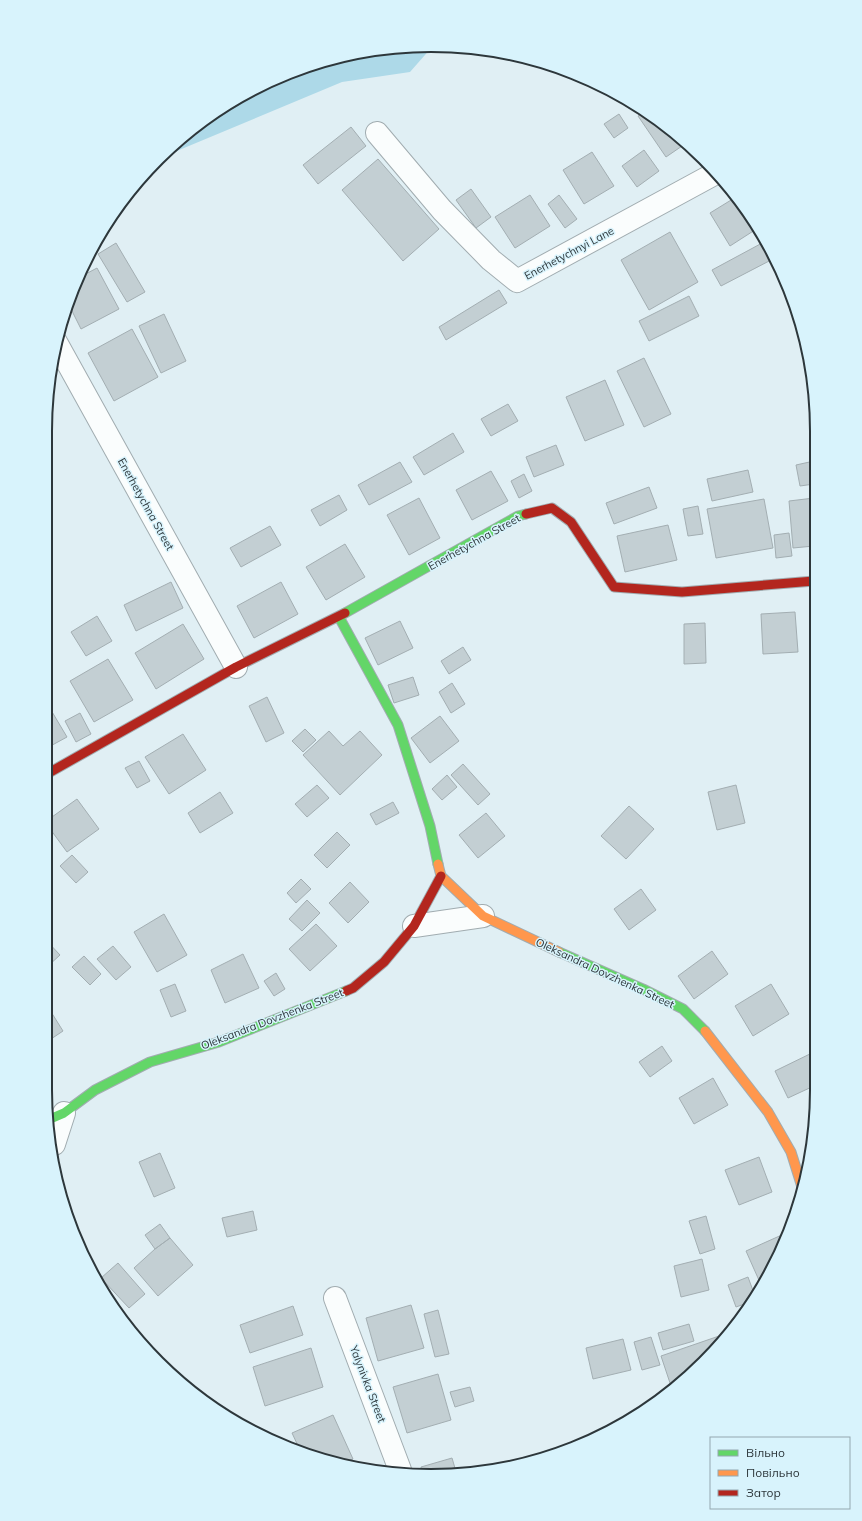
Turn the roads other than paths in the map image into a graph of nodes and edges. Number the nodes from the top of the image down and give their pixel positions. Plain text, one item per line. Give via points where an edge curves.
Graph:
1 (377, 133) dead end
2 (711, 176) edge
3 (61, 350) edge
4 (810, 581) edge
5 (339, 618) junction
6 (236, 666) junction
7 (52, 771) edge
8 (441, 876) junction
9 (484, 916) junction
10 (414, 926) junction
11 (57, 1116) edge
12 (55, 1137) edge
13 (799, 1179) edge
14 (335, 1298) dead end
15 (399, 1467) edge

1 - 2 street, Enerhetychnyi Lane via 442,210 490,260 517,281
3 - 6 street, Enerhetychna Street
4 - 5 street, Enerhetychna Street via 682,592 614,587 571,522 552,508 518,516
5 - 6 street, Enerhetychna Street
5 - 8 street via 398,725 430,826
6 - 7 street, Enerhetychna Street
8 - 9 street, Oleksandra Dovzhenka Street
8 - 10 street, Oleksandra Dovzhenka Street
9 - 10 street
9 - 13 street, Oleksandra Dovzhenka Street via 683,1009 705,1031 768,1112 791,1152
10 - 11 street, Oleksandra Dovzhenka Street via 384,962 353,988 219,1042 150,1062 95,1090
11 - 12 street
14 - 15 street, Yalynivka Street

